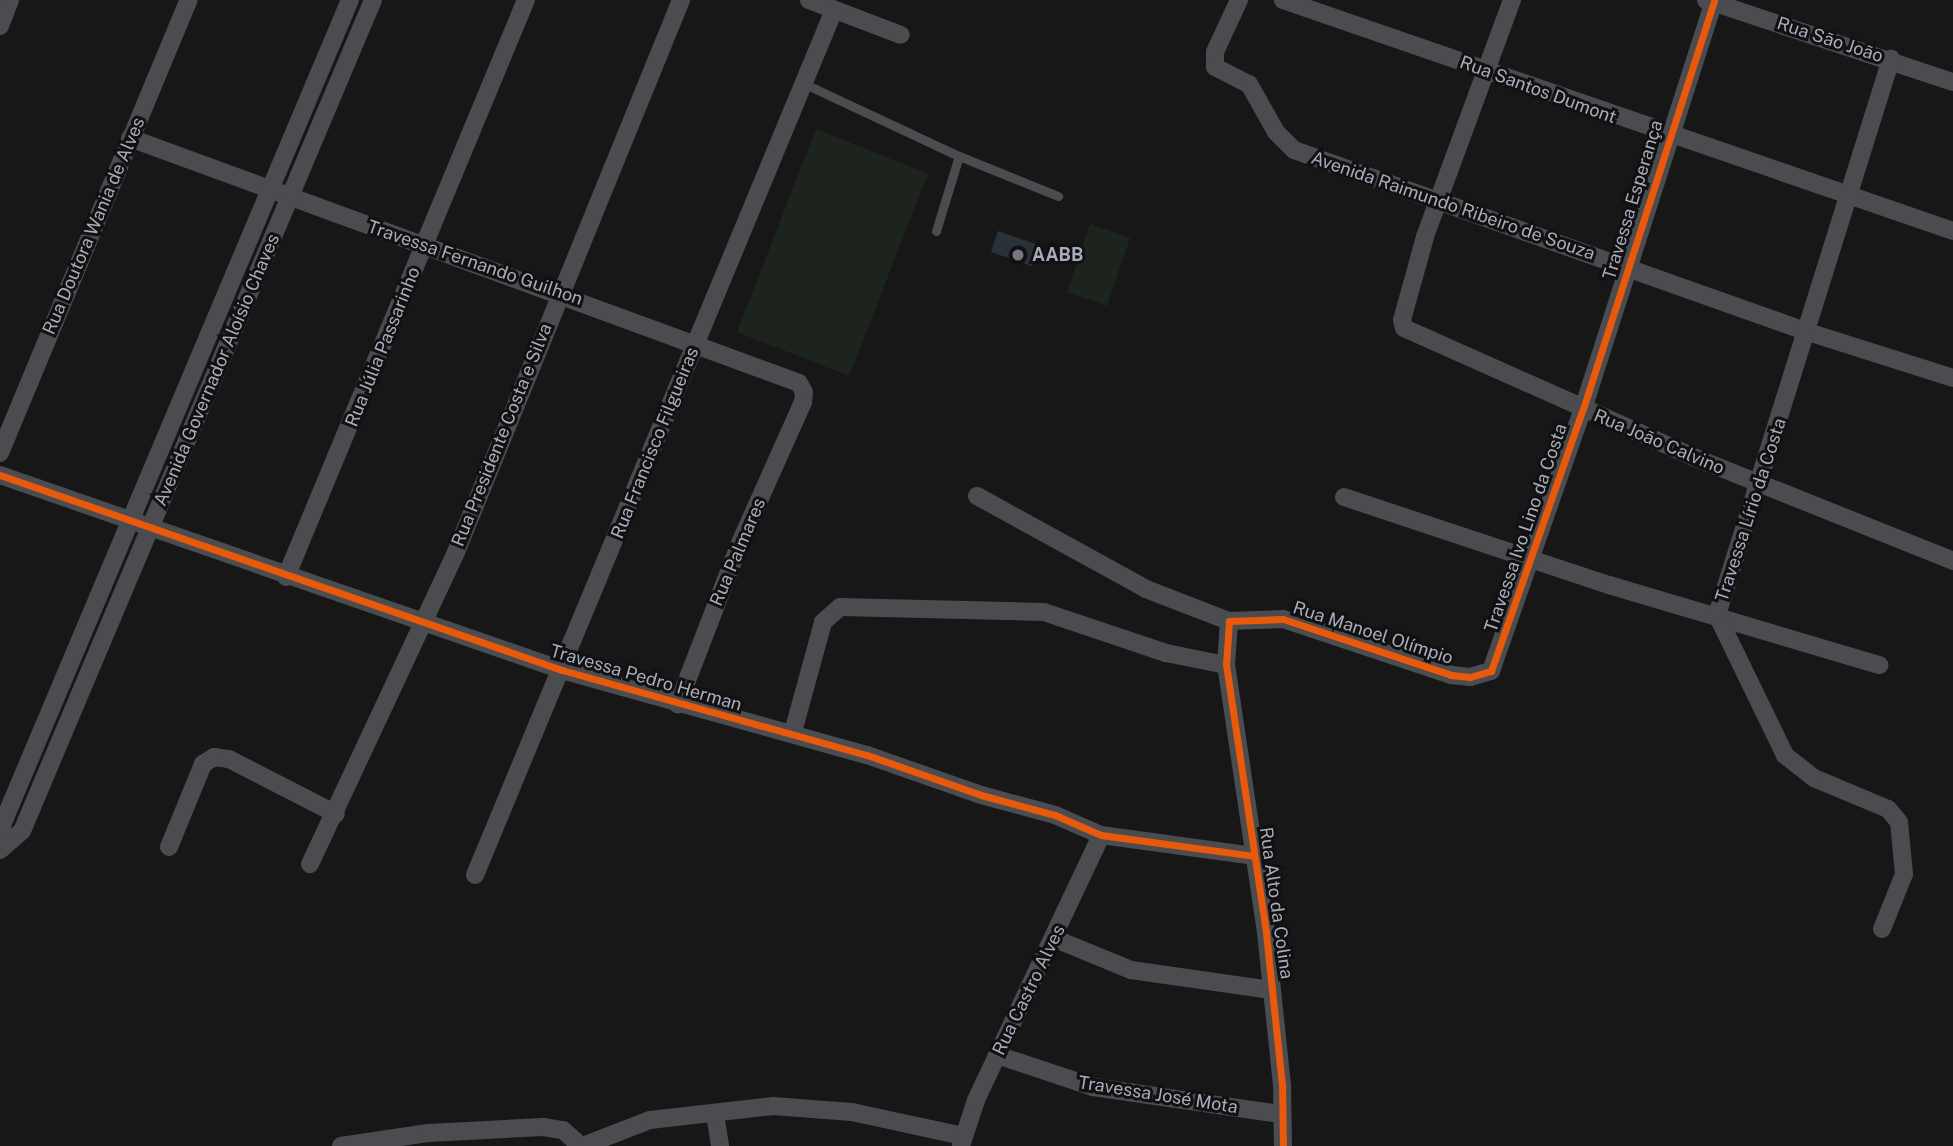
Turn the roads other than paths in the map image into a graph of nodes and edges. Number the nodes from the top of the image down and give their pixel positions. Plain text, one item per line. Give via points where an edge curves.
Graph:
1 (189, 0) edge
2 (350, 0) edge
3 (373, 0) edge
4 (526, 0) edge
5 (681, 0) edge
6 (809, 0) edge
7 (1239, 0) edge
8 (1283, 0) edge
9 (1512, 0) edge
10 (1711, 1) edge
11 (1305, 4) edge
12 (834, 10) junction
13 (901, 35) dead end
14 (1891, 59) junction
15 (1484, 71) junction
16 (1953, 82) edge
17 (805, 84) junction
18 (1668, 136) junction
19 (130, 138) junction
20 (959, 156) junction
21 (270, 191) junction
22 (1846, 195) junction
23 (1058, 196) dead end
24 (289, 198) junction
25 (1437, 203) junction
26 (936, 231) dead end
27 (1953, 231) edge
28 (425, 244) junction
29 (1629, 268) junction
30 (560, 292) junction
31 (1808, 332) junction
32 (696, 343) junction
33 (1953, 378) edge
34 (803, 402) joint
35 (1583, 409) junction
36 (0, 453) edge
37 (0, 475) edge
38 (1759, 484) junction
39 (977, 496) dead end
40 (1344, 497) dead end
41 (129, 524) junction
42 (149, 530) junction
43 (1529, 559) junction
44 (1953, 561) edge
45 (286, 577) junction
46 (1717, 615) junction
47 (1229, 621) junction
48 (425, 624) junction
49 (1499, 656) joint
50 (1226, 665) junction
51 (1879, 665) dead end
52 (562, 670) junction
53 (678, 704) junction
54 (793, 732) junction
55 (336, 814) junction
56 (1, 825) edge
57 (22, 831) junction
58 (1101, 835) junction
59 (169, 847) dead end
60 (0, 849) edge
61 (1254, 856) junction
62 (310, 864) dead end
63 (475, 875) dead end
64 (1882, 929) dead end
65 (1053, 938) junction
66 (1272, 990) junction
67 (997, 1055) junction
68 (715, 1114) junction
69 (1281, 1114) junction
70 (429, 1140) edge
71 (962, 1141) edge
72 (341, 1146) edge
73 (582, 1146) edge
74 (720, 1146) edge
75 (1283, 1146) edge

1 - 19 street, Rua Doutora Wania de Alves
2 - 21 street, Avenida Governador Aloísio Chaves
3 - 24 street, Avenida Governador Aloísio Chaves
4 - 28 street, Rua Júlia Passarinho
5 - 30 street, Rua Presidente Costa e Silva
6 - 12 street
7 - 25 street, Avenida Raimundo Ribeiro de Souza via 1219,40 1214,64 1253,88 1286,145 1325,164
8 - 11 street, Rua Santos Dumont
9 - 15 street
10 - 14 street, Rua São João
10 - 18 street, Travessa Esperança
11 - 15 street, Rua Santos Dumont
12 - 13 street
12 - 17 street, Rua Francisco Filgueiras
14 - 16 street, Rua São João
14 - 22 street, Travessa Lírio da Costa
15 - 18 street, Rua Santos Dumont
15 - 25 street
17 - 20 lane
17 - 32 street, Rua Francisco Filgueiras
18 - 22 street, Rua Santos Dumont
18 - 29 street, Travessa Esperança
19 - 21 street, Travessa Fernando Guilhon
19 - 36 street, Rua Doutora Wania de Alves
20 - 23 lane
20 - 26 lane
21 - 24 street, Travessa Fernando Guilhon
21 - 41 street, Avenida Governador Aloísio Chaves
22 - 27 street, Rua Santos Dumont
22 - 31 street, Travessa Lírio da Costa
24 - 28 street, Travessa Fernando Guilhon
24 - 42 street, Avenida Governador Aloísio Chaves
25 - 29 street, Avenida Raimundo Ribeiro de Souza
25 - 35 street, Rua João Calvino via 1402,320 1408,331
28 - 30 street, Travessa Fernando Guilhon
28 - 45 street, Rua Júlia Passarinho
29 - 31 street, Avenida Raimundo Ribeiro de Souza
29 - 35 street, Travessa Esperança
30 - 32 street, Travessa Fernando Guilhon
30 - 48 street, Rua Presidente Costa e Silva
31 - 33 street, Avenida Raimundo Ribeiro de Souza
31 - 38 street, Travessa Lírio da Costa
32 - 34 street, Travessa Fernando Guilhon via 795,380 804,392
32 - 52 street, Rua Francisco Filgueiras
34 - 53 street, Rua Palmares via 740,543
35 - 38 street, Rua João Calvino
35 - 43 street, Travessa Ivo Lino da Costa
37 - 41 street, Travessa Pedro Herman
38 - 44 street, Rua João Calvino
38 - 46 street, Travessa Lírio da Costa
39 - 47 street via 1146,589
40 - 43 street
41 - 42 street, Travessa Pedro Herman
41 - 56 street, Avenida Governador Aloísio Chaves
42 - 45 street, Travessa Pedro Herman
42 - 57 street, Avenida Governador Aloísio Chaves
43 - 46 street
43 - 49 street, Travessa Ivo Lino da Costa
45 - 48 street, Travessa Pedro Herman
46 - 51 street
46 - 64 street, Travessa Lírio da Costa via 1785,755 1814,778 1888,809 1899,822 1904,874
47 - 49 street, Rua Manoel Olímpio via 1283,620 1465,677 1491,671
47 - 50 street
48 - 52 street, Travessa Pedro Herman
48 - 55 street, Rua Presidente Costa e Silva via 396,677
50 - 54 street via 1166,653 1044,612 840,607 823,622
50 - 61 street, Rua Alto da Colina
52 - 53 street, Travessa Pedro Herman
52 - 63 street, Rua Francisco Filgueiras
53 - 54 street, Travessa Pedro Herman
54 - 58 street, Travessa Pedro Herman via 1055,815
55 - 59 street via 229,758 214,757 203,765
55 - 62 street, Rua Presidente Costa e Silva
56 - 57 street
56 - 60 street, Avenida Governador Aloísio Chaves
57 - 60 street, Avenida Governador Aloísio Chaves
58 - 61 street, Travessa Pedro Herman
58 - 65 street, Rua Castro Alves
61 - 66 street, Rua Alto da Colina
65 - 66 street via 1131,970
65 - 67 street, Rua Castro Alves
66 - 69 street, Rua Alto da Colina
67 - 69 street, Travessa José Mota via 1093,1087
67 - 71 street, Rua Castro Alves
68 - 71 street via 753,1107 829,1108
68 - 73 street via 650,1120
68 - 74 street
69 - 75 street, Rua Alto da Colina
70 - 72 street
70 - 73 street via 543,1127 563,1130

